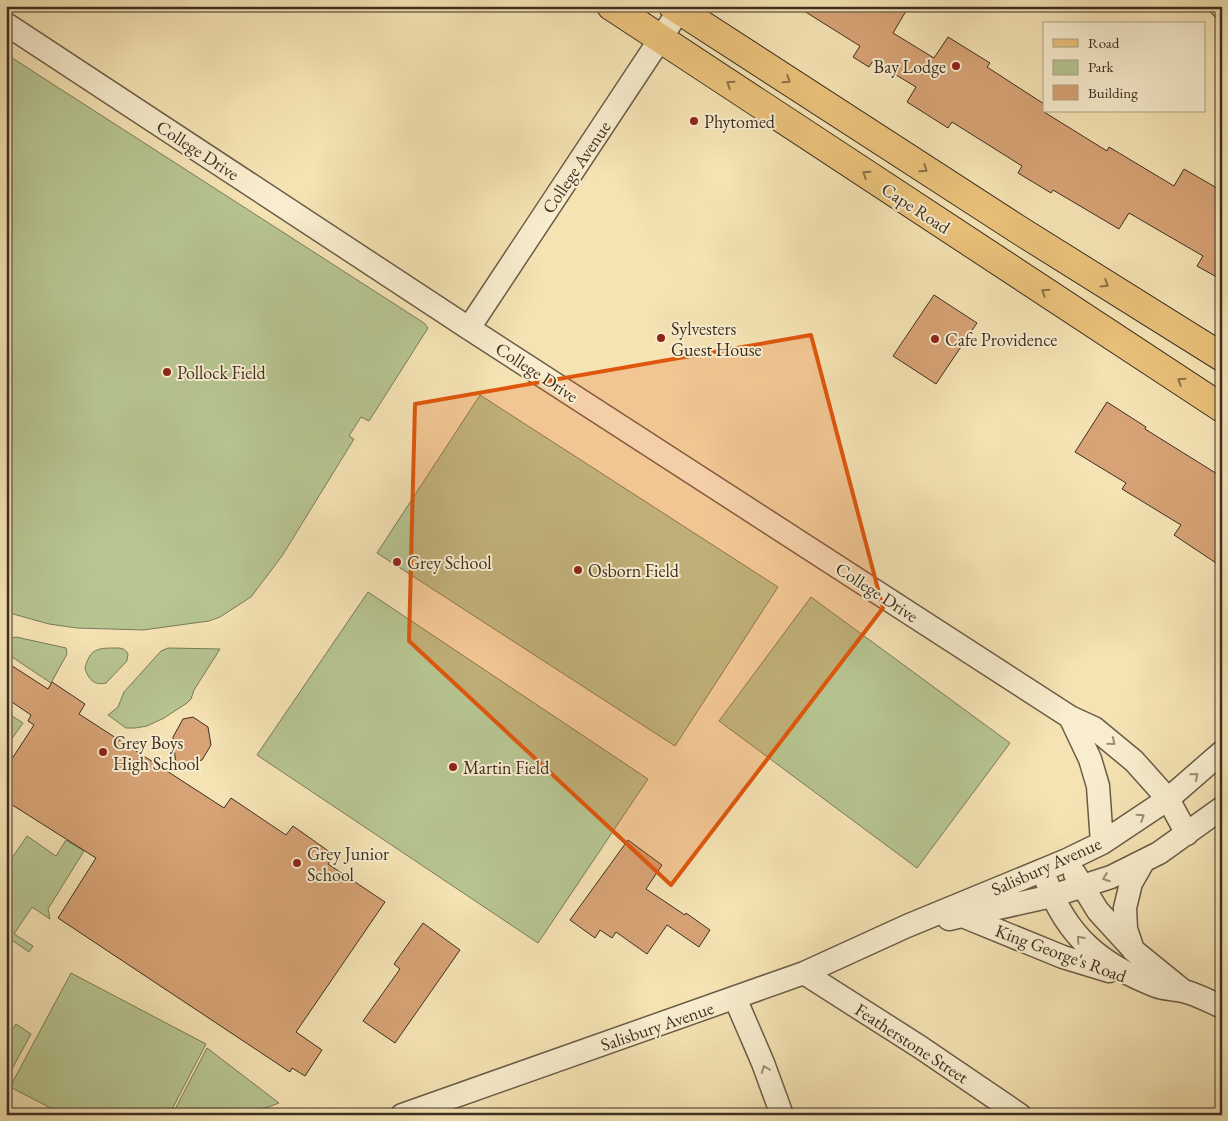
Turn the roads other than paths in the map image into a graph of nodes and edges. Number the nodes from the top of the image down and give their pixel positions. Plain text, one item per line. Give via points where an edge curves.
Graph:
1 (611, 6) edge
2 (678, 8) edge
3 (6, 24) edge
4 (662, 39) junction
5 (469, 328) junction
6 (1222, 357) edge
7 (1222, 408) edge
8 (1070, 717) junction
9 (1222, 752) edge
10 (1168, 800) junction
11 (1222, 808) edge
12 (1187, 834) junction
13 (1102, 843) junction
14 (1067, 860) junction
15 (1144, 862) junction
16 (1042, 870) junction
17 (1082, 886) junction
18 (1052, 896) junction
19 (965, 917) junction
20 (908, 926) junction
21 (1133, 950) junction
22 (804, 973) junction
23 (1158, 987) junction
24 (1184, 991) junction
25 (735, 998) junction
26 (1222, 1007) edge
27 (402, 1115) edge
28 (782, 1115) edge
29 (1020, 1115) edge

1 - 4 main road, Cape Road
2 - 4 street, College Avenue
2 -> 6 main road via 1019,230
3 - 5 street, College Drive
4 - 5 street, College Avenue
7 -> 4 main road, Cape Road
5 - 8 street, College Drive
8 -> 10 street, College Drive via 1094,728 1113,742
8 - 13 street via 1090,759 1098,786
10 -> 9 street, Salisbury Avenue
10 - 12 street, College Drive
13 -> 10 street, Salisbury Avenue
11 - 12 street, Salisbury Avenue
12 - 15 street, Salisbury Avenue
13 - 14 street, Salisbury Avenue
14 - 16 street, Salisbury Avenue
14 - 17 street, King George's Road
15 -> 17 street, Salisbury Avenue
15 - 21 street, King George's Road via 1130,884 1125,908 1126,929
16 - 18 street, King George's Road
16 - 20 street, Salisbury Avenue
17 - 18 street, Salisbury Avenue
17 - 21 street, King George's Road via 1098,911
18 - 19 street, Salisbury Avenue
23 -> 18 street, King George's Road via 1096,955 1064,919
19 - 20 street, Salisbury Avenue
19 - 23 street, King George's Road via 1063,957
20 - 22 street, Salisbury Avenue
21 - 24 street, King George's Road
22 - 25 street, Salisbury Avenue
22 - 29 street, Featherstone Street
23 - 24 street, King George's Road
24 - 26 street, King George's Road
25 - 27 street, Salisbury Avenue
28 -> 25 street

